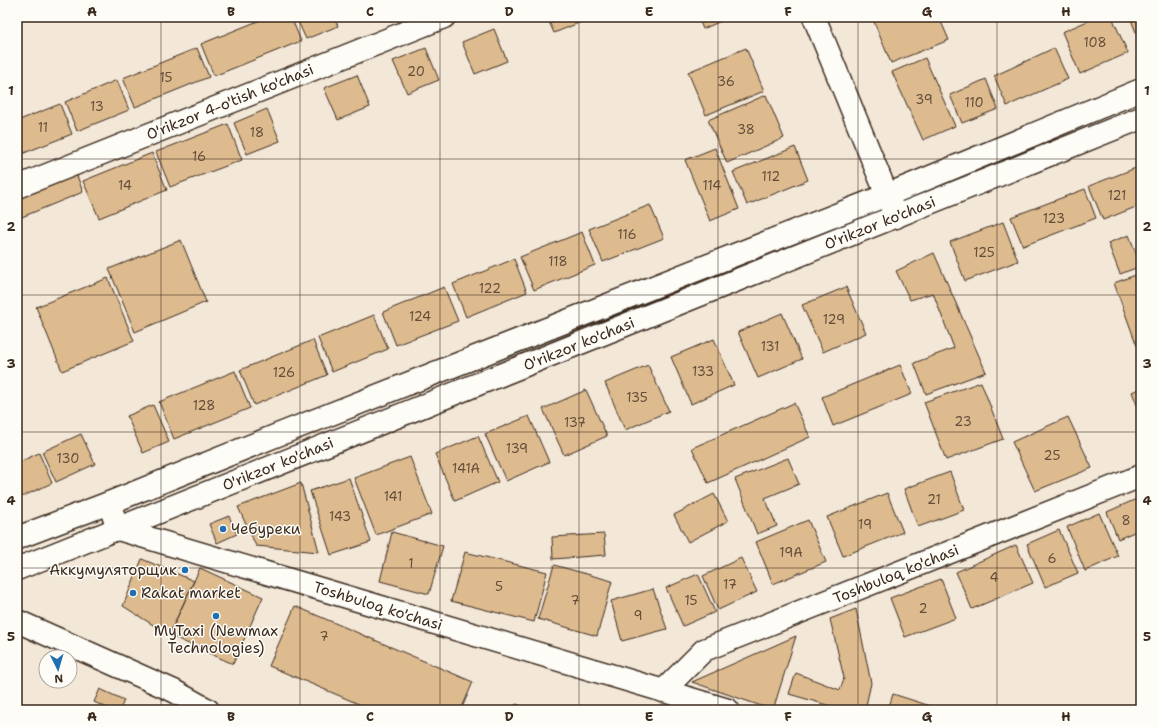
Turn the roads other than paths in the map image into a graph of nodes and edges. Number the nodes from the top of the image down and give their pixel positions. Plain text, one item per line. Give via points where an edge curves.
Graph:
1 (444, 17) edge
2 (814, 17) edge
3 (1141, 90) edge
4 (1141, 118) edge
5 (17, 186) edge
6 (887, 195) junction
7 (896, 217) junction
8 (1141, 476) edge
9 (109, 503) junction
10 (118, 529) junction
11 (17, 538) edge
12 (17, 569) edge
13 (17, 621) edge
14 (663, 691) junction
15 (208, 710) edge
16 (728, 710) edge

1 - 5 main road, O'rikzor 4-o'tish ko'chasi
2 - 6 main road
3 - 6 main road, O'rikzor ko'chasi
4 - 7 main road, O'rikzor ko'chasi
6 - 7 main road
6 - 9 main road, O'rikzor ko'chasi
7 - 10 main road, O'rikzor ko'chasi
8 - 14 main road, Toshbuloq ko'chasi via 704,650
9 - 10 main road
9 - 11 main road, O'rikzor ko'chasi
10 - 12 main road, O'rikzor ko'chasi
10 - 14 main road, Toshbuloq ko'chasi
13 - 15 main road via 174,691
14 - 16 main road, Toshbuloq ko'chasi

